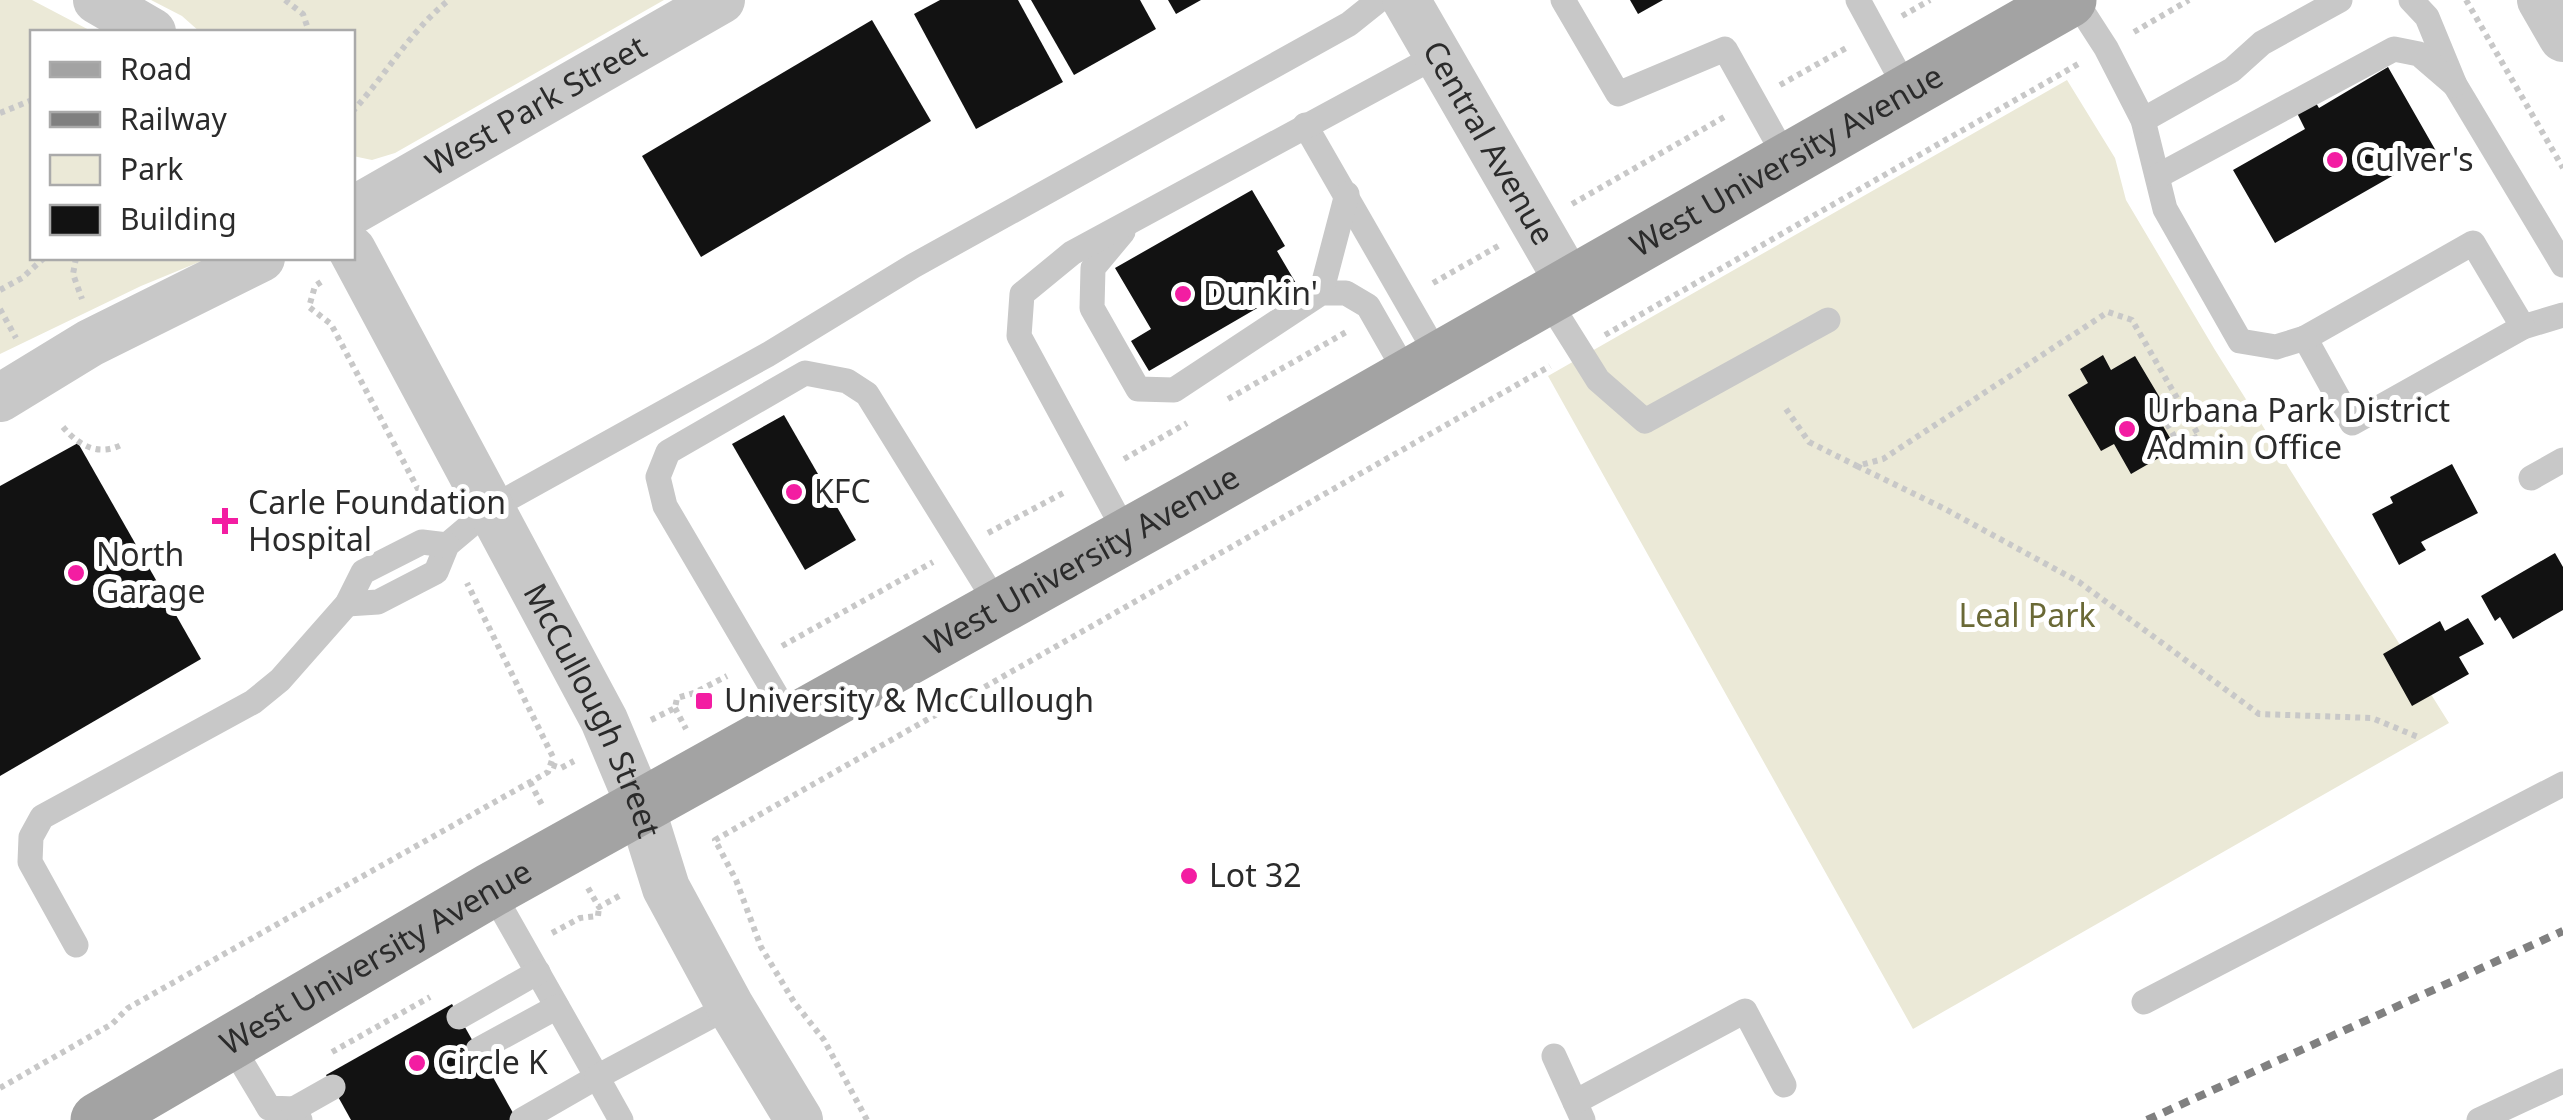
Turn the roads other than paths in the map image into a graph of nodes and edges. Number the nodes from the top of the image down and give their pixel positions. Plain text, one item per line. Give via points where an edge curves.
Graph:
1 (97, 0) edge
2 (721, 0) edge
3 (1380, 0) edge
4 (1406, 0) edge
5 (1562, 0) edge
6 (1858, 0) edge
7 (2340, 0) edge
8 (2411, 0) edge
9 (2540, 0) edge
10 (2046, 6) edge
11 (149, 30) edge
12 (2563, 38) edge
13 (1438, 54) junction
14 (2455, 84) junction
15 (1908, 92) junction
16 (2143, 120) junction
17 (1306, 125) junction
18 (1787, 160) junction
19 (2158, 176) junction
20 (1347, 194) junction
21 (355, 208) edge
22 (1132, 220) junction
23 (355, 256) edge
24 (258, 260) edge
25 (2563, 264) edge
26 (1558, 290) junction
27 (1321, 293) junction
28 (2563, 316) edge
29 (1828, 320) dead end
30 (2523, 327) junction
31 (2305, 338) junction
32 (1423, 366) junction
33 (0, 398) edge
34 (2563, 460) edge
35 (2532, 478) dead end
36 (491, 508) junction
37 (1127, 534) junction
38 (999, 607) junction
39 (792, 724) junction
40 (2563, 784) edge
41 (641, 808) junction
42 (491, 890) junction
43 (76, 945) dead end
44 (538, 972) junction
45 (2144, 1002) dead end
46 (730, 1006) junction
47 (557, 1007) junction
48 (459, 1017) dead end
49 (228, 1042) junction
50 (478, 1050) dead end
51 (1554, 1056) dead end
52 (596, 1077) junction
53 (2563, 1080) edge
54 (1784, 1085) dead end
55 (332, 1087) dead end
56 (1579, 1111) edge
57 (283, 1114) edge
58 (98, 1120) edge
59 (522, 1120) edge
60 (621, 1120) edge
61 (799, 1120) edge
62 (2479, 1120) edge

1 - 11 street
2 - 21 street, West Park Street
3 - 36 lane via 1349,24
4 - 13 street, Central Avenue
5 - 18 lane via 1618,94 1725,50
6 - 15 lane
7 - 16 lane
8 - 14 lane via 2427,18
9 - 12 street
10 - 15 main road, West University Avenue
10 - 16 lane via 2106,48
13 - 17 lane
13 - 26 street, Central Avenue
14 - 19 lane via 2420,54 2394,50
14 - 25 lane
15 - 18 main road, West University Avenue
16 - 19 lane
17 - 20 lane
17 - 22 lane
18 - 26 main road, West University Avenue
19 - 31 lane via 2165,208 2240,341 2276,347
20 - 27 lane
20 - 32 lane
22 - 27 lane via 1093,268 1092,308 1138,389 1174,390
22 - 37 lane via 1072,253 1022,294 1019,336
23 - 36 street, McCullough Street
24 - 33 street via 90,344
26 - 29 lane via 1579,350 1598,380 1645,421
26 - 32 main road, West University Avenue
27 - 32 lane via 1346,293 1368,306
28 - 30 lane
30 - 31 lane via 2473,244
30 - 31 lane via 2352,423
32 - 37 main road, West University Avenue
34 - 35 lane
36 - 41 street, McCullough Street via 604,720
36 - 43 lane via 447,545 436,572 378,602 346,604 253,702 42,817 31,836 30,862
37 - 38 main road, West University Avenue
38 - 39 main road, West University Avenue
38 - 39 lane via 867,394 847,381 805,373 668,452 658,478 665,506
39 - 41 main road, West University Avenue
40 - 45 lane
41 - 42 main road, West University Avenue
41 - 46 street, McCullough Street via 666,888
42 - 44 lane
42 - 49 main road, West University Avenue
44 - 47 lane
44 - 48 lane
46 - 52 lane
46 - 61 street, McCullough Street
47 - 50 lane
47 - 52 lane
49 - 57 lane
49 - 58 main road, West University Avenue
51 - 56 lane
52 - 59 lane
52 - 60 lane
53 - 62 lane
54 - 56 lane via 1745,1012
55 - 57 lane

